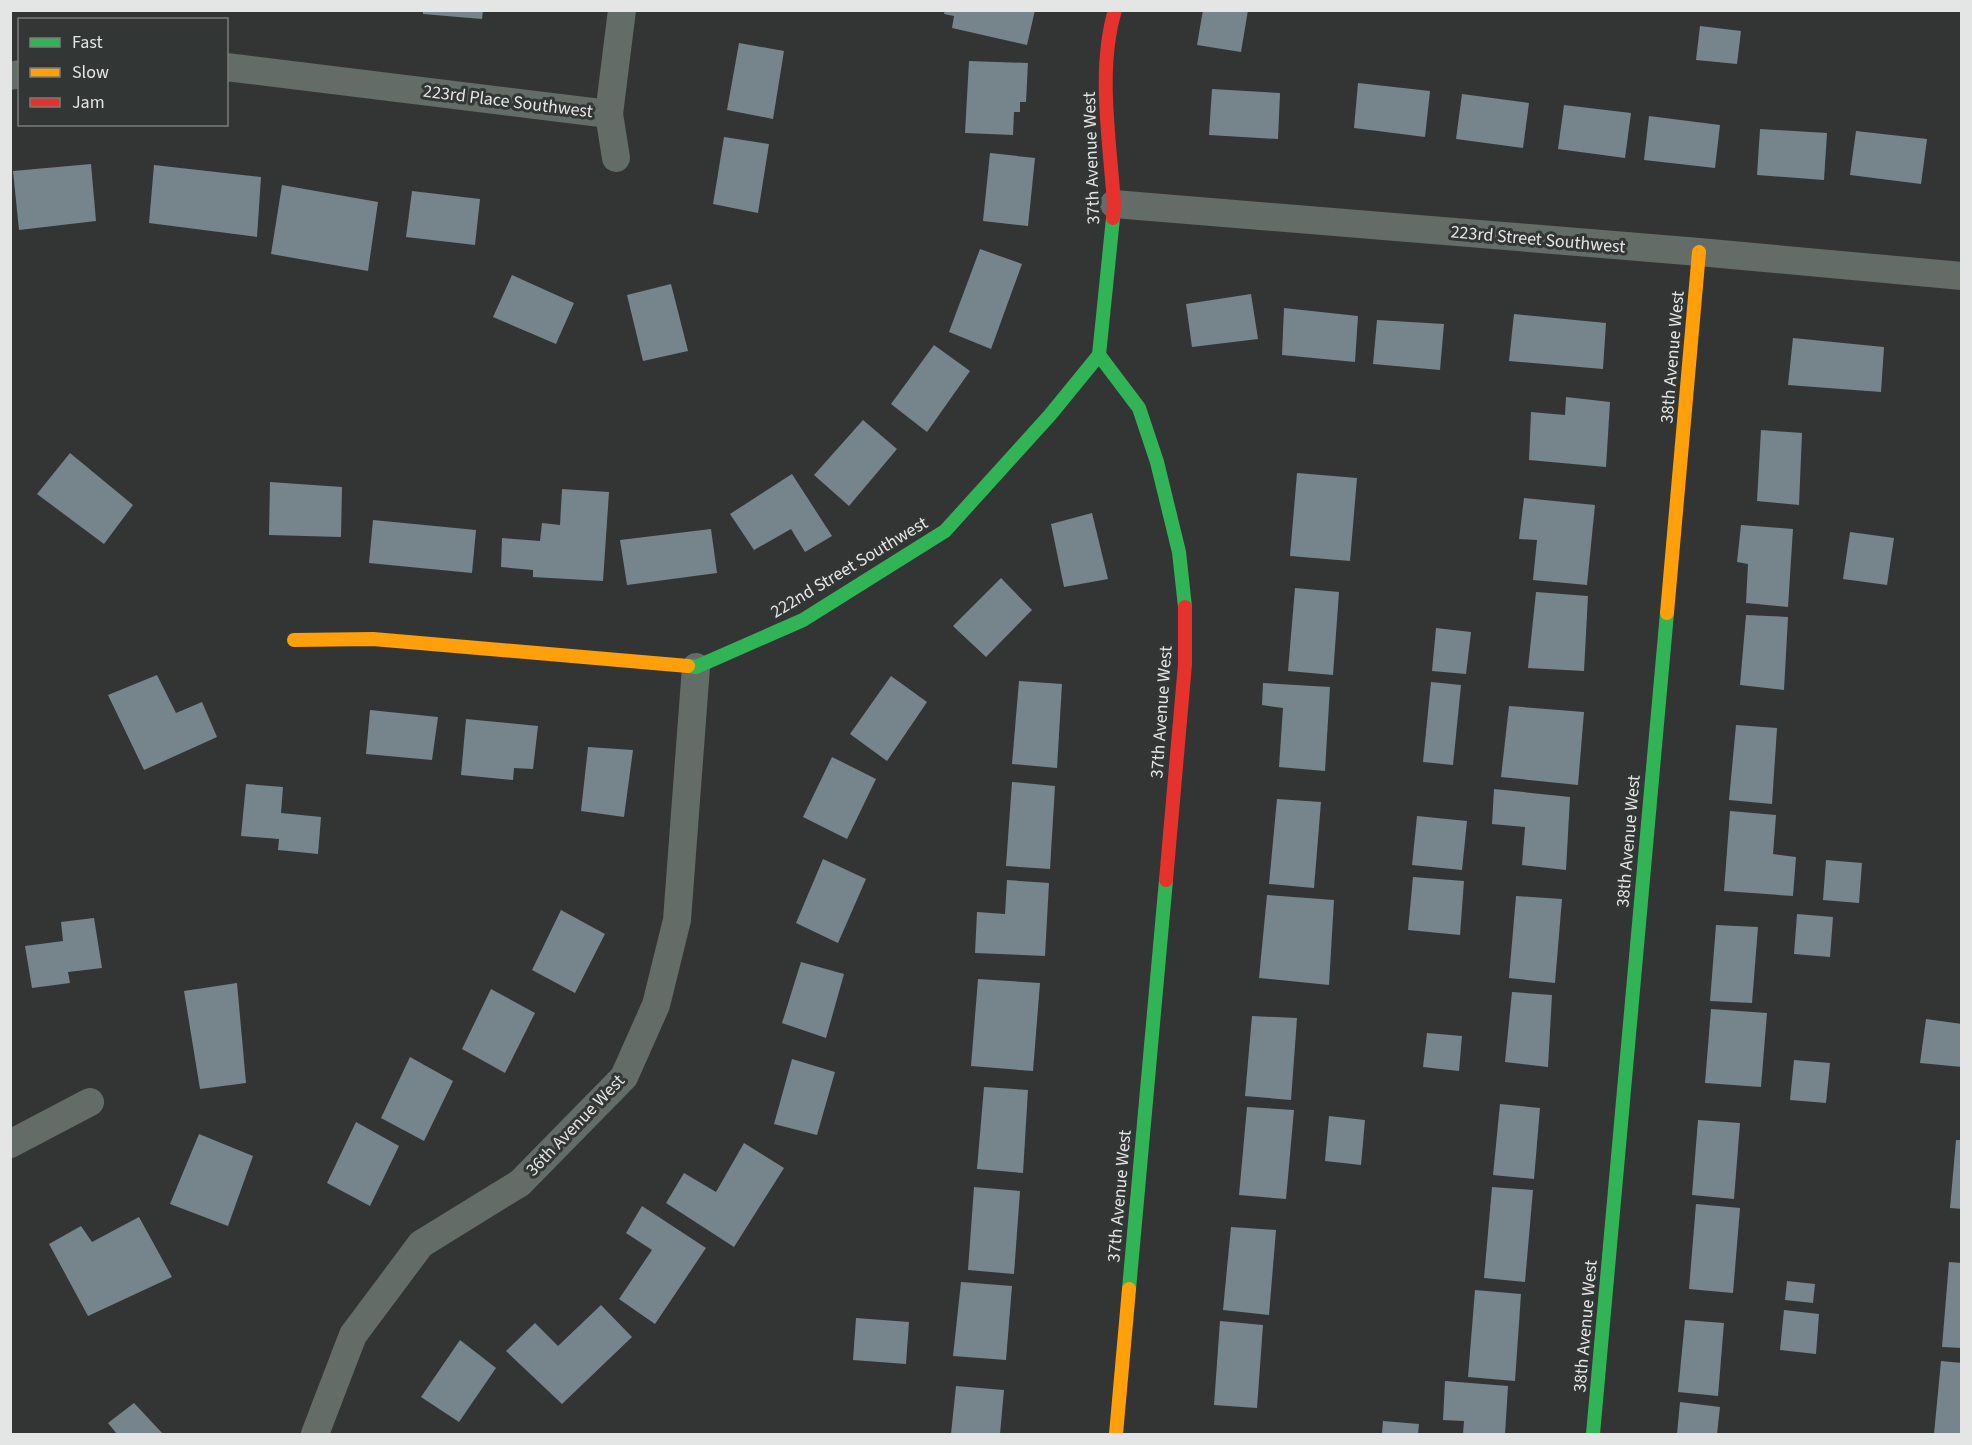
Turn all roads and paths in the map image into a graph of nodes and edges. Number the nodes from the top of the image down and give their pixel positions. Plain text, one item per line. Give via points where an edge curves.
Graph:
1 (622, 10) edge
2 (1115, 10) edge
3 (228, 67) edge
4 (609, 114) junction
5 (616, 158) dead end
6 (1114, 204) junction
7 (1699, 252) junction
8 (1962, 276) edge
9 (1099, 356) junction
10 (294, 640) dead end
11 (696, 667) junction
12 (90, 1102) dead end
13 (10, 1144) edge
14 (315, 1434) edge
15 (1116, 1434) edge
16 (1593, 1434) edge

1 - 4 street
2 - 6 street, 37th Avenue West via 1110,27 1106,90
3 - 4 street, 223rd Place Southwest
4 - 5 street
6 - 7 street, 223rd Street Southwest
6 - 9 street, 37th Avenue West
7 - 8 street, 223rd Street Southwest
7 - 16 street, 38th Avenue West
9 - 11 street, 222nd Street Southwest via 945,531 803,620
9 - 15 street, 37th Avenue West via 1139,408 1179,552 1185,599 1185,664
10 - 11 street, 222nd Street Southwest via 373,639
11 - 14 street, 36th Avenue West via 677,920 656,1005 624,1077 519,1183 421,1244 353,1335
12 - 13 street

